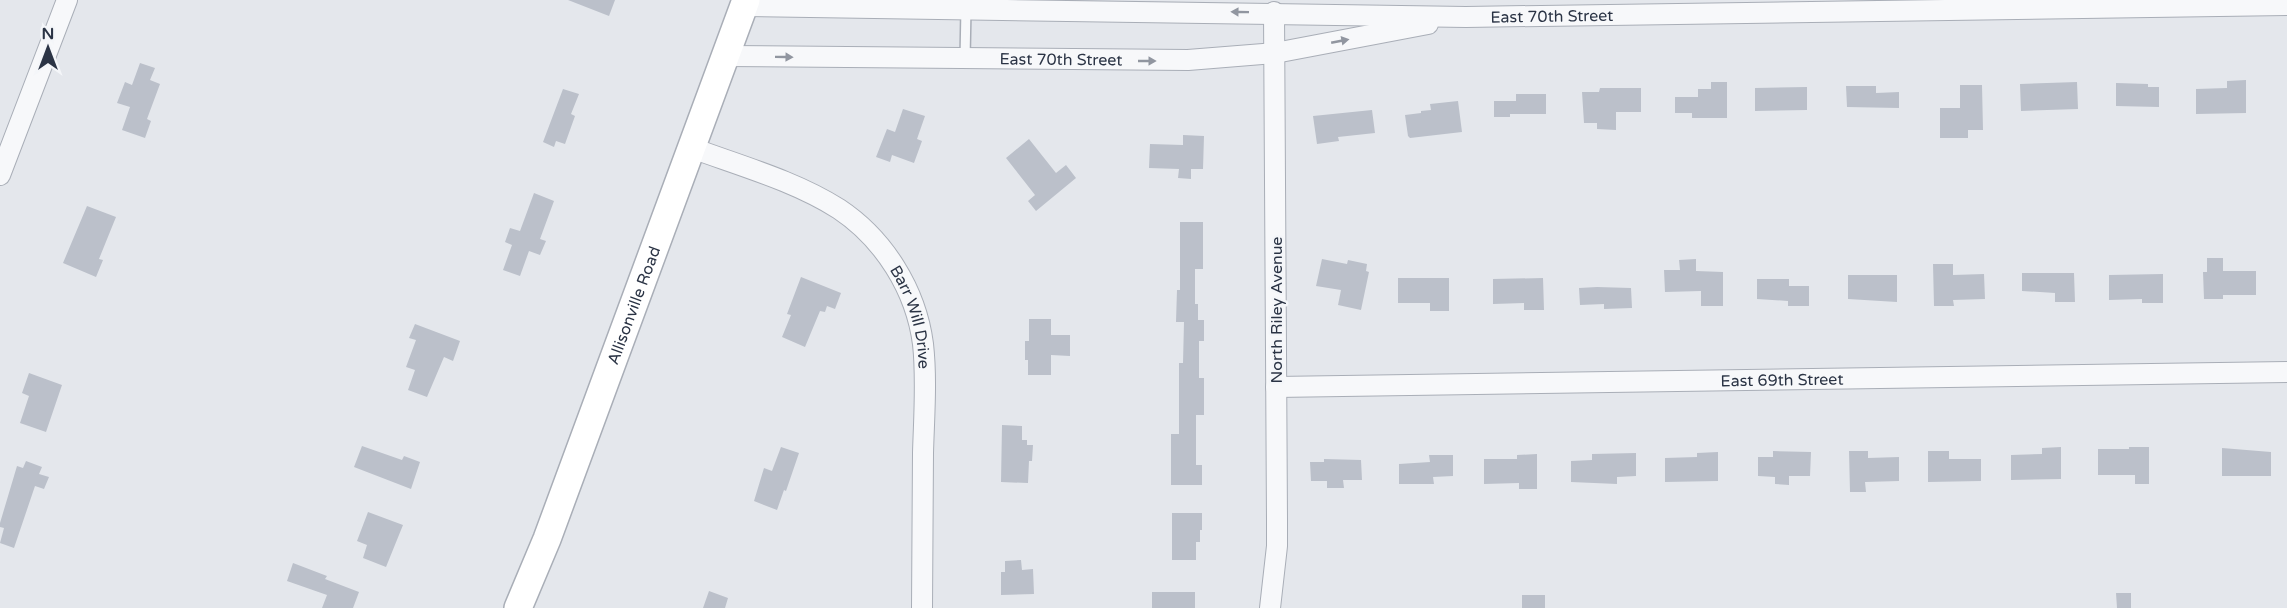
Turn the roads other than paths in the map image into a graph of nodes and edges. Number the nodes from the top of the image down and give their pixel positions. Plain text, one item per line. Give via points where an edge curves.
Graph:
1 (67, 0) edge
2 (745, 3) edge
3 (2287, 5) edge
4 (966, 8) junction
5 (1274, 12) junction
6 (1466, 17) junction
7 (1275, 54) junction
8 (725, 56) junction
9 (966, 59) junction
10 (692, 148) junction
11 (0, 175) edge
12 (2287, 372) edge
13 (1276, 387) junction
14 (518, 608) edge
15 (922, 608) edge
16 (1270, 608) edge

1 - 11 street
2 - 4 street, East 70th Street
2 - 8 main road, Allisonville Road
3 - 6 street, East 70th Street
5 -> 4 street, East 70th Street
4 - 9 lane
5 - 6 street, East 70th Street
5 - 7 street, North Riley Avenue
7 -> 6 street, East 70th Street
9 -> 7 street, East 70th Street via 1159,61
7 - 13 street, North Riley Avenue
8 -> 9 street, East 70th Street
8 - 10 main road, Allisonville Road
10 - 14 main road, Allisonville Road
10 - 15 street, Barr Will Drive via 800,189 840,210 874,239 903,282 919,324 924,360
12 - 13 street, East 69th Street
13 - 16 street, North Riley Avenue via 1277,546

